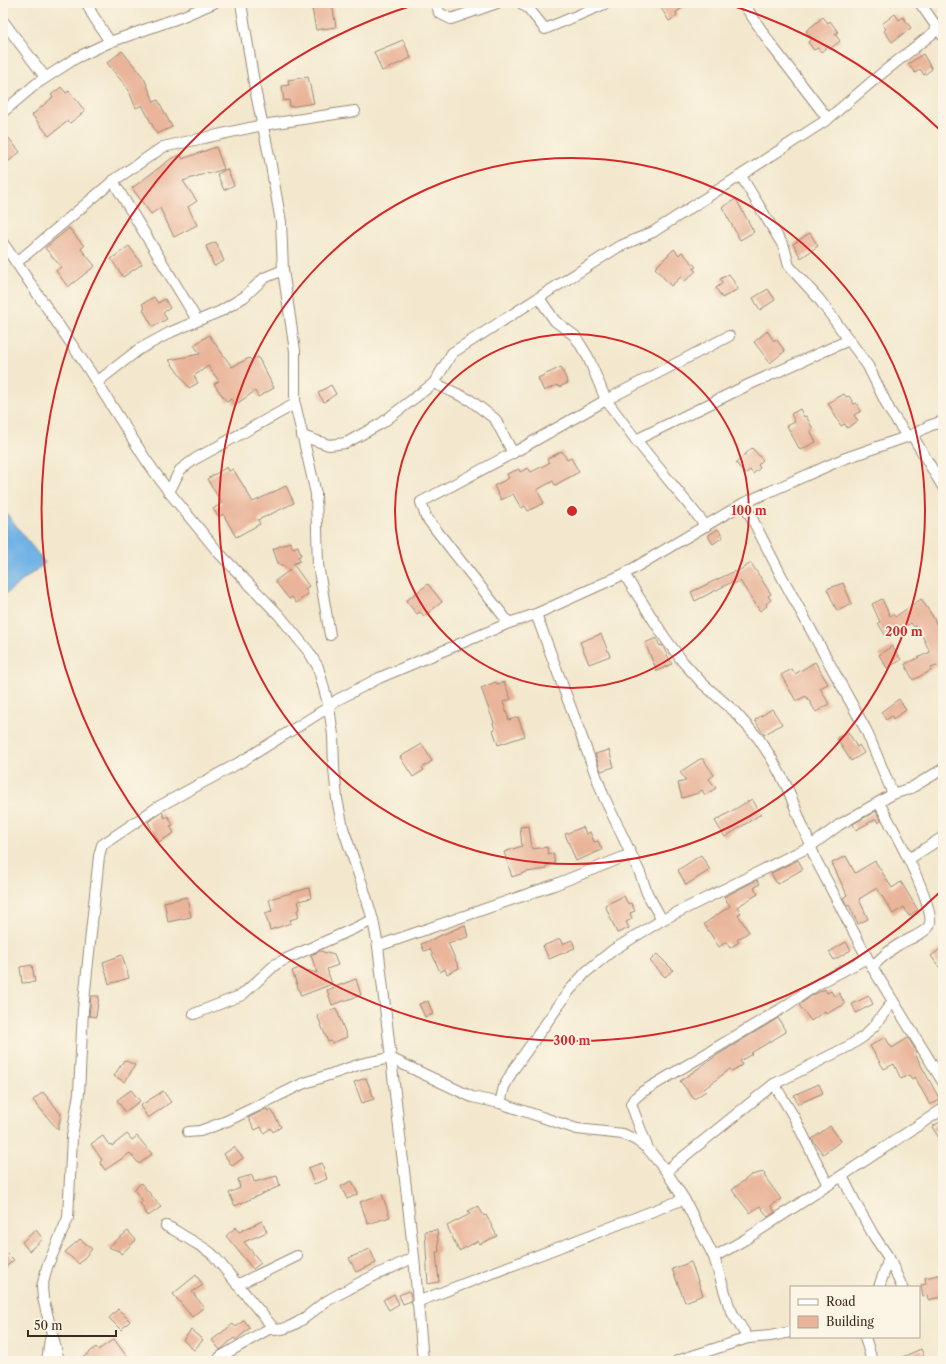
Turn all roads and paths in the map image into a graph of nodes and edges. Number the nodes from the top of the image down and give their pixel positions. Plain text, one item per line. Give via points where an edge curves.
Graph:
1 (87, 3) edge
2 (214, 3) edge
3 (437, 3) edge
4 (497, 3) edge
5 (521, 3) edge
6 (607, 3) edge
7 (743, 3) edge
8 (920, 3) edge
9 (243, 4) edge
10 (3, 21) edge
11 (941, 32) edge
12 (110, 42) junction
13 (45, 78) junction
14 (355, 111) dead end
15 (3, 112) edge
16 (828, 119) junction
17 (262, 125) junction
18 (741, 176) junction
19 (113, 181) junction
20 (3, 243) edge
21 (16, 263) junction
22 (283, 270) junction
23 (539, 298) junction
24 (197, 320) junction
25 (729, 336) dead end
26 (849, 340) junction
27 (97, 382) junction
28 (434, 383) junction
29 (606, 400) junction
30 (295, 404) junction
31 (943, 421) edge
32 (909, 435) junction
33 (302, 436) junction
34 (636, 440) junction
35 (513, 453) junction
36 (943, 487) edge
37 (169, 492) junction
38 (744, 503) junction
39 (706, 526) junction
40 (624, 574) junction
41 (536, 614) junction
42 (509, 623) junction
43 (330, 635) dead end
44 (329, 707) junction
45 (943, 769) edge
46 (893, 794) junction
47 (879, 803) junction
48 (943, 837) edge
49 (811, 846) junction
50 (631, 854) junction
51 (909, 859) junction
52 (373, 920) junction
53 (662, 920) junction
54 (378, 946) junction
55 (869, 962) junction
56 (893, 1001) junction
57 (194, 1014) dead end
58 (390, 1058) junction
59 (943, 1082) edge
60 (774, 1084) junction
61 (500, 1103) junction
62 (943, 1109) edge
63 (188, 1132) dead end
64 (648, 1149) junction
65 (666, 1171) junction
66 (842, 1176) junction
67 (828, 1185) junction
68 (684, 1199) junction
69 (166, 1226) dead end
70 (297, 1256) dead end
71 (414, 1257) junction
72 (714, 1257) junction
73 (889, 1258) junction
74 (237, 1286) junction
75 (879, 1286) edge
76 (902, 1286) edge
77 (417, 1302) junction
78 (272, 1327) junction
79 (790, 1332) edge
80 (51, 1333) junction
81 (748, 1338) junction
82 (865, 1338) edge
83 (220, 1357) dead end
84 (47, 1361) edge
85 (59, 1361) edge
86 (423, 1361) edge
87 (677, 1361) edge
88 (872, 1361) edge

1 - 12 street
2 - 12 street
3 - 4 street via 440,13 451,19
5 - 6 street via 545,29
7 - 16 street via 772,46
8 - 11 street
9 - 17 street
10 - 13 street
11 - 16 street via 882,74
12 - 13 street via 76,58
13 - 15 street
14 - 17 street
16 - 18 street
17 - 19 street via 163,147
17 - 22 street via 281,222
18 - 23 street via 653,232 618,247
18 - 26 street via 784,246 789,266 819,299
19 - 21 street
19 - 24 street
20 - 21 street
21 - 27 street
22 - 24 street via 264,278 244,297 221,311
22 - 30 street via 295,351
23 - 28 street via 452,353
23 - 29 street via 555,322 575,336 588,357
24 - 27 street via 138,350
25 - 29 street
26 - 32 street via 868,366 890,411
26 - 34 street via 748,385
27 - 37 street
28 - 33 street via 382,423 346,443 329,446
28 - 35 street via 470,400 495,419
29 - 34 street
29 - 35 street
30 - 33 street
30 - 37 street via 180,470
31 - 32 street
32 - 36 street
32 - 38 street via 843,459
33 - 43 street via 316,494 318,565
34 - 39 street
35 - 42 street via 421,502 426,517
37 - 44 street via 218,552 279,615 309,652 318,667
38 - 39 street
38 - 46 street via 866,730
39 - 40 street
40 - 41 street
40 - 49 street via 683,662 759,739 787,787
41 - 42 street
41 - 50 street via 604,797
42 - 44 street via 379,678
44 - 52 street via 342,828 364,887
44 - 80 street via 244,760 158,807 102,846 84,1002 68,1218 47,1267 42,1287
45 - 46 street via 911,788
46 - 47 street
47 - 49 street via 839,825
47 - 51 street
48 - 51 street
49 - 53 street
49 - 55 street
50 - 53 street via 647,893
50 - 54 street via 554,885
51 - 55 street via 926,901 929,926
52 - 54 street
52 - 57 street via 276,964 242,995
53 - 61 street via 613,950 586,972 569,991 513,1070 504,1087
54 - 58 street
55 - 56 street
55 - 64 street via 818,984 642,1092 631,1104
56 - 59 street
56 - 60 street via 864,1037
58 - 61 street via 472,1097
58 - 63 street via 360,1064 302,1084 227,1121 200,1131
58 - 71 street
60 - 65 street
60 - 67 street via 794,1117
61 - 64 street via 577,1129 623,1134
62 - 66 street
64 - 65 street
65 - 68 street
66 - 67 street
66 - 73 street via 860,1212
67 - 72 street
68 - 72 street
68 - 77 street
69 - 74 street via 209,1251
70 - 74 street
71 - 77 street
71 - 78 street via 357,1284 292,1325 281,1330 274,1330
72 - 81 street via 729,1306
73 - 75 street
73 - 76 street
74 - 78 street
77 - 86 street
78 - 83 street
79 - 81 street
80 - 84 street
80 - 85 street
81 - 87 street
82 - 88 street

